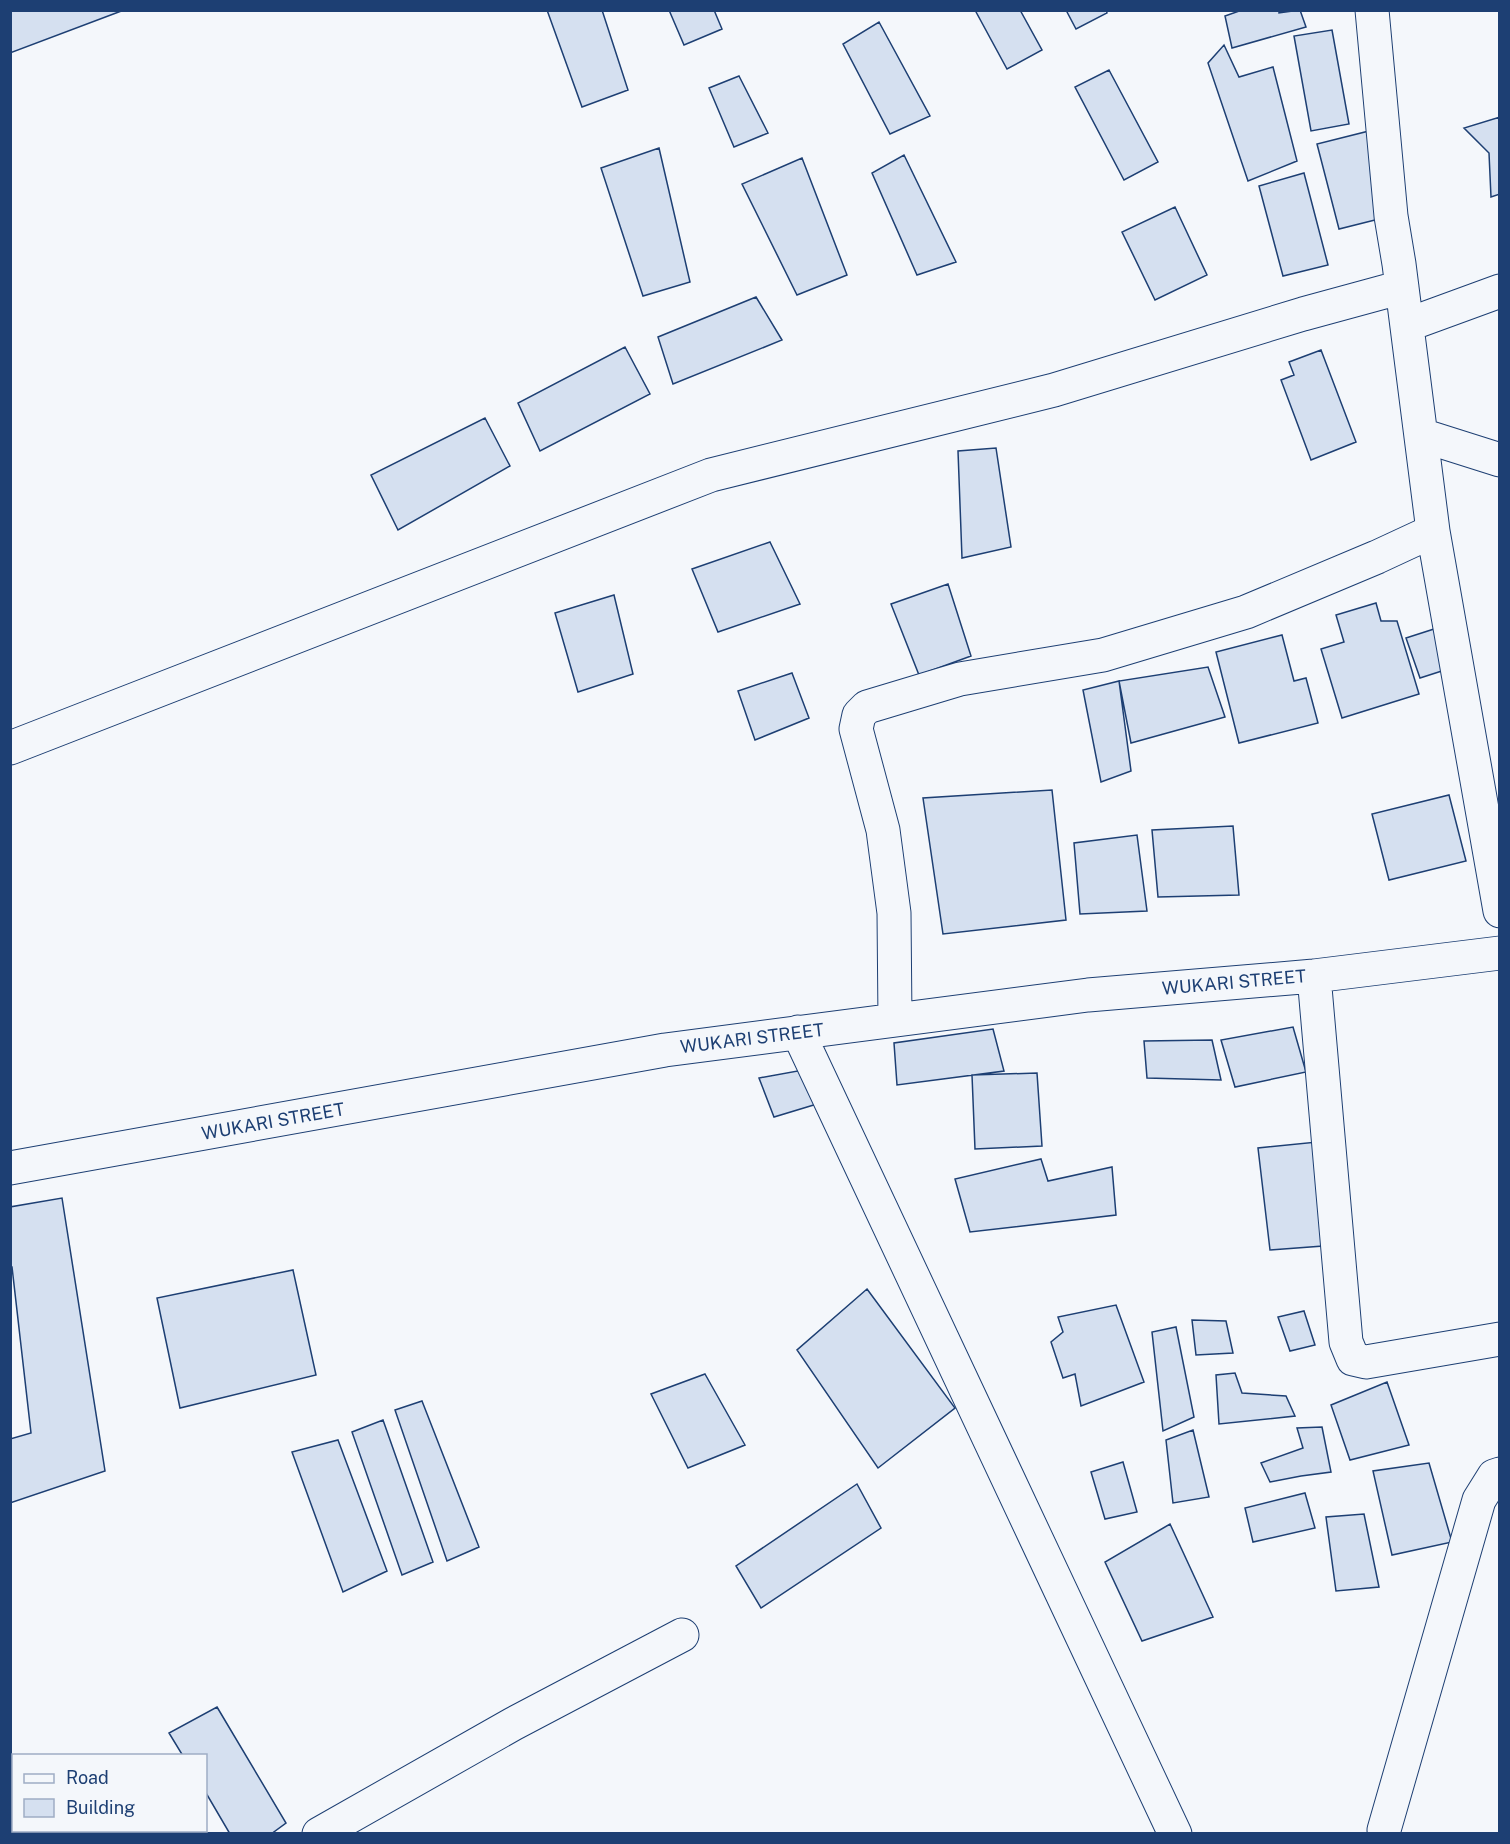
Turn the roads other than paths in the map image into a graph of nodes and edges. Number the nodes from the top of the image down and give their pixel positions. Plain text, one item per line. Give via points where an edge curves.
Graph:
1 (1372, 10) edge
2 (1402, 287) junction
3 (1500, 291) edge
4 (1407, 325) junction
5 (1421, 435) junction
6 (1500, 460) edge
7 (1433, 531) junction
8 (10, 748) edge
9 (1500, 911) edge
10 (1500, 953) edge
11 (1314, 976) junction
12 (895, 1020) junction
13 (798, 1032) junction
14 (10, 1168) edge
15 (1500, 1340) edge
16 (1500, 1474) edge
17 (682, 1635) dead end
18 (1384, 1830) dead end
19 (319, 1833) edge
20 (1175, 1833) edge

1 - 2 street via 1391,216
2 - 4 street
2 - 8 street via 1054,390 711,475
3 - 4 street
4 - 5 street
5 - 6 street
5 - 7 street
7 - 9 street
7 - 12 street via 1246,612 1103,656 960,679 867,707 859,715 856,729 882,830 894,913
10 - 11 street, WUKARI STREET
11 - 12 street, WUKARI STREET via 1088,995
11 - 15 street via 1346,1342 1353,1359 1366,1362
12 - 13 street, WUKARI STREET
13 - 14 street, WUKARI STREET via 664,1050
13 - 20 street
16 - 18 street via 1494,1476 1479,1500
17 - 19 street

